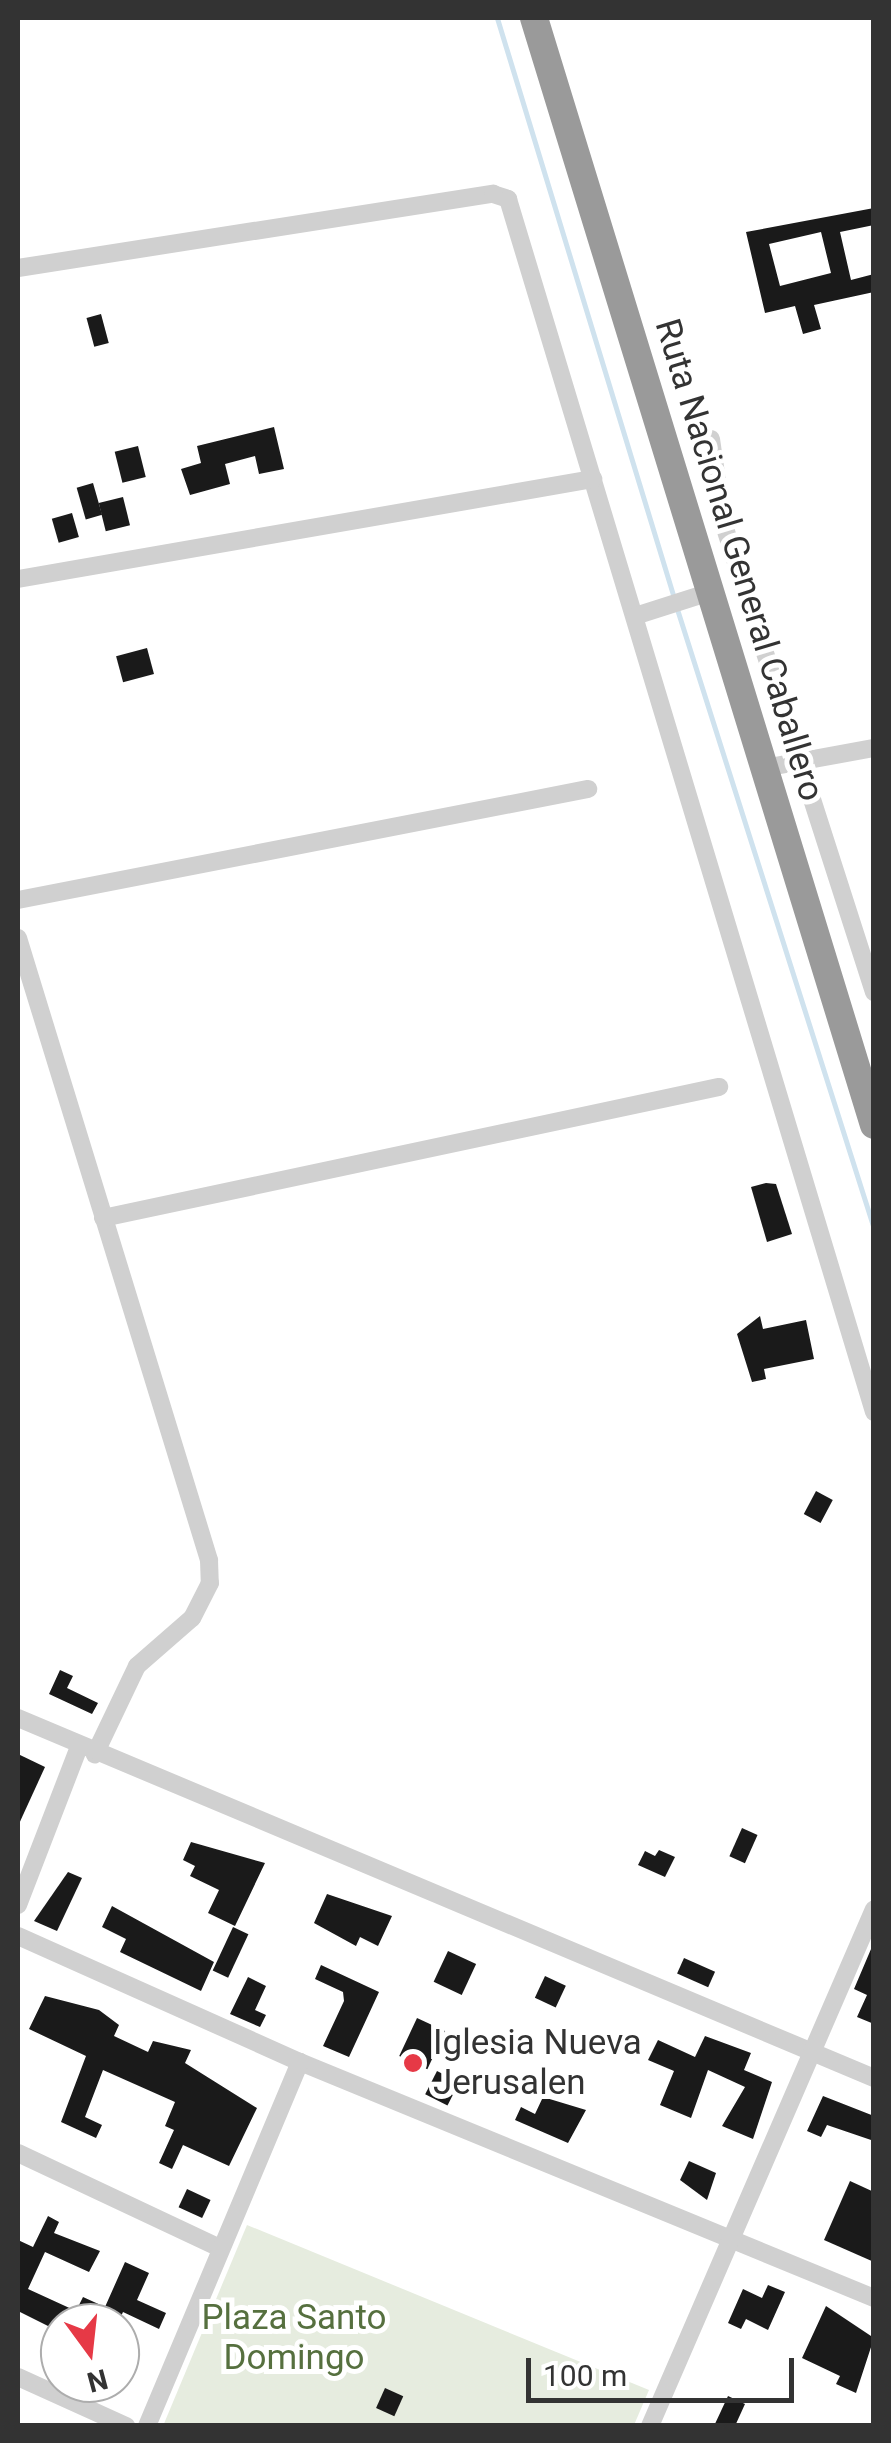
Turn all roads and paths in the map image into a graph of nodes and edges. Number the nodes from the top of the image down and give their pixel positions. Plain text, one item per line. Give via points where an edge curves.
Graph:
1 (534, 18) edge
2 (18, 268) edge
3 (712, 439) dead end
4 (594, 478) junction
5 (18, 579) edge
6 (699, 596) junction
7 (644, 613) junction
8 (874, 748) edge
9 (800, 762) junction
10 (764, 768) junction
11 (588, 789) dead end
12 (18, 900) edge
13 (18, 938) edge
14 (874, 992) edge
15 (719, 1087) dead end
16 (874, 1126) edge
17 (103, 1218) junction
18 (874, 1412) edge
19 (18, 1718) edge
20 (87, 1750) junction
21 (18, 1904) edge
22 (874, 1909) edge
23 (18, 1936) edge
24 (814, 2053) junction
25 (300, 2062) junction
26 (874, 2078) edge
27 (18, 2153) edge
28 (736, 2235) junction
29 (218, 2247) junction
30 (874, 2298) edge
31 (18, 2377) edge
32 (653, 2424) edge
33 (126, 2426) edge
34 (147, 2426) edge

1 - 6 highway, Ruta Nacional General Caballero
2 - 4 street via 493,194 508,198
3 - 9 street via 723,522
4 - 5 street
4 - 7 street
6 - 7 street
6 - 10 highway, Ruta Nacional General Caballero
7 - 18 street
8 - 9 street
9 - 10 street
9 - 14 street
10 - 16 highway, Ruta Nacional General Caballero
11 - 12 street
13 - 17 street
15 - 17 street
17 - 20 street via 210,1583 192,1618 137,1666
19 - 20 street
20 - 21 street
20 - 24 street
22 - 24 street
23 - 25 street
24 - 26 street
24 - 28 street
25 - 28 street
25 - 29 street
27 - 29 street
28 - 30 street
28 - 32 street
29 - 34 street
31 - 33 street

